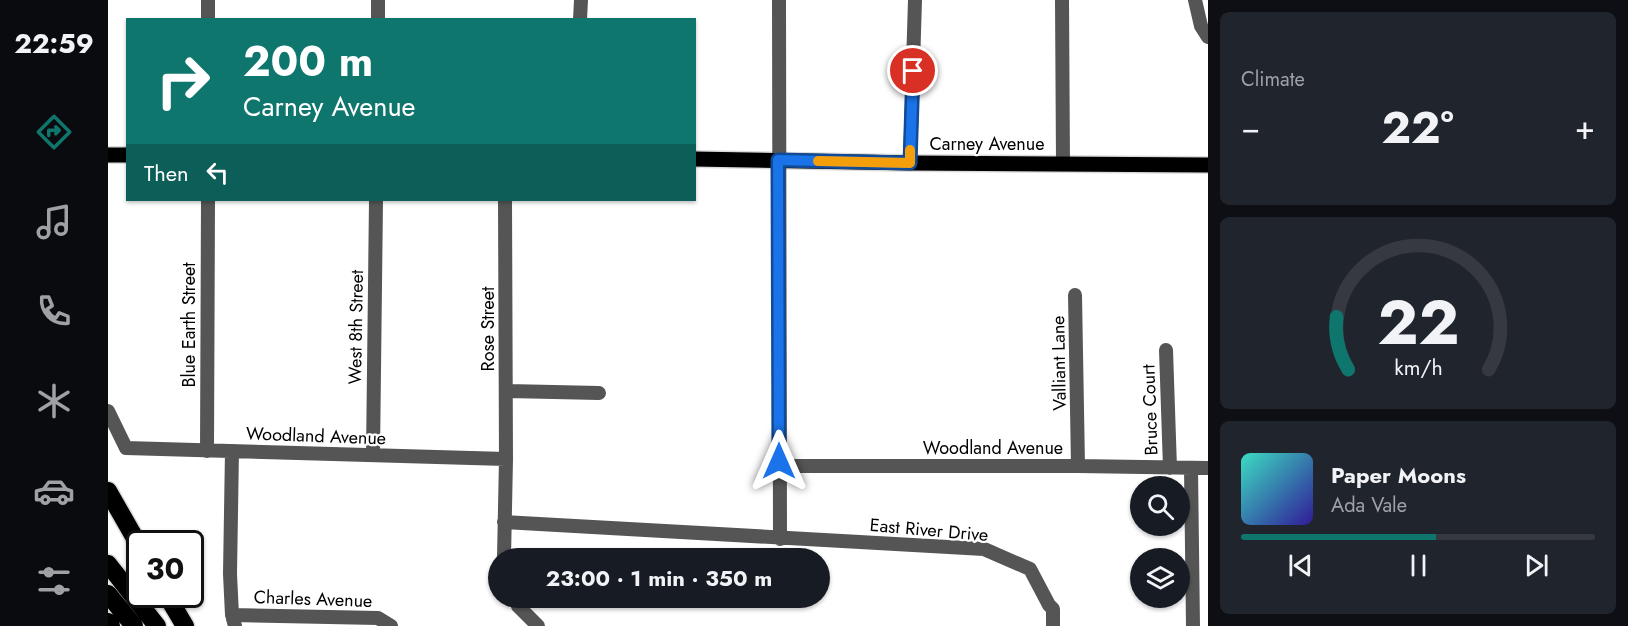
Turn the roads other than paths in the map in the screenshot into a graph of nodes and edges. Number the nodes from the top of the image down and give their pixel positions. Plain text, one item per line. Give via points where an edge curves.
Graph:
1 (208, 0) edge
2 (378, 0) edge
3 (581, 0) edge
4 (779, 0) edge
5 (915, 0) edge
6 (1062, 0) edge
7 (1195, 0) edge
8 (208, 18) edge
9 (378, 18) edge
10 (580, 18) edge
11 (1208, 37) edge
12 (108, 155) edge
13 (126, 155) edge
14 (696, 159) edge
15 (778, 160) junction
16 (910, 163) junction
17 (1063, 163) junction
18 (1208, 165) edge
19 (208, 201) edge
20 (376, 201) edge
21 (506, 201) edge
22 (1075, 295) dead end
23 (1166, 350) dead end
24 (506, 391) junction
25 (599, 393) dead end
26 (108, 411) edge
27 (207, 451) junction
28 (232, 451) junction
29 (373, 455) junction
30 (506, 459) junction
31 (779, 466) junction
32 (1078, 466) junction
33 (1170, 468) junction
34 (1191, 468) junction
35 (1208, 468) edge
36 (108, 491) edge
37 (504, 522) junction
38 (130, 530) edge
39 (780, 539) junction
40 (504, 548) edge
41 (108, 564) edge
42 (108, 594) edge
43 (174, 608) edge
44 (520, 608) edge
45 (233, 620) edge
46 (108, 622) edge
47 (111, 626) edge
48 (134, 626) edge
49 (157, 626) edge
50 (185, 626) edge
51 (390, 626) edge
52 (538, 626) edge
53 (1053, 626) edge
54 (1193, 626) edge

1 - 8 street
2 - 9 street
3 - 10 street
4 - 15 street
5 - 16 street
6 - 17 street
7 - 11 street
12 - 13 main road
14 - 15 main road, Carney Avenue
15 - 16 main road, Carney Avenue
15 - 31 street
16 - 17 main road, Carney Avenue
17 - 18 main road, Carney Avenue
19 - 27 street, Blue Earth Street
20 - 29 street, West 8th Street
21 - 24 street, Rose Street
22 - 32 street, Valliant Lane
23 - 33 street, Bruce Court
24 - 25 street
24 - 30 street, Rose Street
26 - 27 street, Woodland Avenue via 126,448
27 - 28 street, Woodland Avenue
28 - 29 street, Woodland Avenue
28 - 45 street
29 - 30 street, Woodland Avenue
30 - 37 street, Rose Street
31 - 32 street, Woodland Avenue
31 - 39 street
32 - 33 street, Woodland Avenue
33 - 34 street, Woodland Avenue
34 - 35 street, Woodland Avenue
34 - 54 street
36 - 38 highway
37 - 39 street
37 - 40 street, Rose Street
39 - 53 street, East River Drive via 984,549 1030,569 1053,609
41 - 49 highway
42 - 48 highway
43 - 50 highway
44 - 52 street
45 - 51 street, Charles Avenue via 378,618
46 - 47 highway

